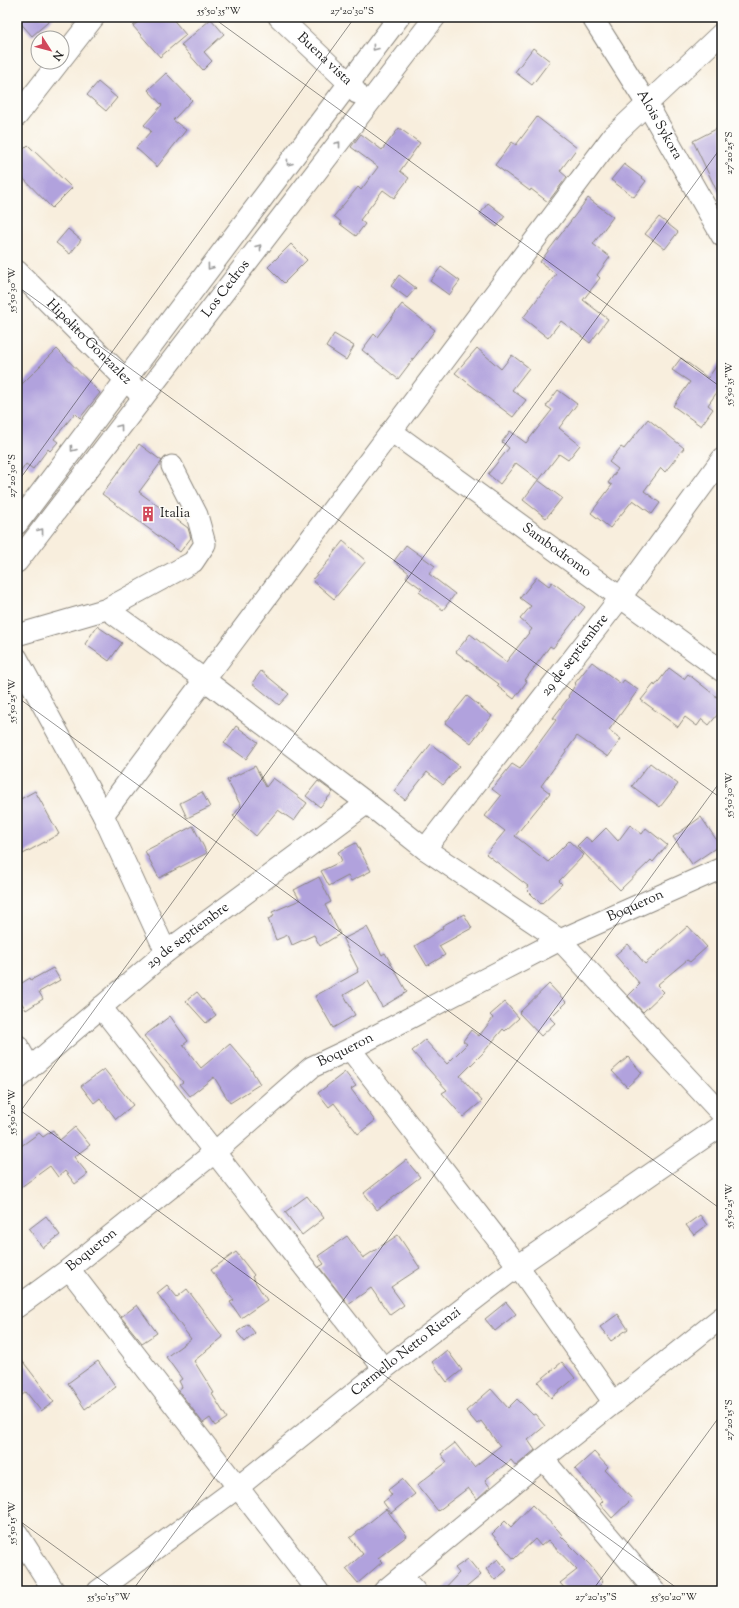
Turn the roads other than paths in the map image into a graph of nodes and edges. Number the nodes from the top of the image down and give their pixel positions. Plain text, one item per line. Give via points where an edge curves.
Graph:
1 (94, 17) edge
2 (279, 17) edge
3 (399, 17) edge
4 (435, 17) edge
5 (592, 17) edge
6 (722, 33) edge
7 (70, 48) edge
8 (53, 70) edge
9 (349, 83) junction
10 (647, 104) junction
11 (368, 105) junction
12 (17, 116) edge
13 (722, 236) edge
14 (17, 271) edge
15 (126, 380) junction
16 (143, 397) junction
17 (391, 431) junction
18 (722, 459) edge
19 (172, 466) dead end
20 (17, 524) edge
21 (17, 562) edge
22 (620, 598) junction
23 (107, 609) junction
24 (17, 635) edge
25 (17, 658) edge
26 (722, 671) edge
27 (204, 680) junction
28 (367, 803) junction
29 (103, 815) junction
30 (425, 849) junction
31 (722, 868) edge
32 (560, 940) junction
33 (166, 952) junction
34 (101, 1008) junction
35 (17, 1045) edge
36 (350, 1049) junction
37 (23, 1074) edge
38 (722, 1114) edge
39 (722, 1125) edge
40 (215, 1152) junction
41 (518, 1266) junction
42 (69, 1269) junction
43 (17, 1307) edge
44 (722, 1317) edge
45 (384, 1369) junction
46 (614, 1403) junction
47 (543, 1459) junction
48 (237, 1488) junction
49 (17, 1533) edge
50 (408, 1584) edge
51 (54, 1591) edge
52 (98, 1591) edge
53 (318, 1591) edge
54 (384, 1591) edge
55 (655, 1591) edge

1 - 7 street
2 - 9 street, Buena vista
3 -> 9 street
4 - 11 street, Los Cedros
5 - 10 street, Alois Sykora
6 - 10 street
8 - 12 street
9 - 11 street, Buena vista
9 -> 15 street
10 - 13 street, Alois Sykora
10 - 17 street via 612,136
16 -> 11 street, Los Cedros
14 - 15 street, Hipolito Gonzazlez
15 - 16 street, Hipolito Gonzazlez
15 -> 20 street
21 -> 16 street, Los Cedros
17 - 22 street, Sambodromo
17 - 27 street
18 - 22 street, 29 de septiembre
19 - 23 street via 197,514 205,544 193,562
22 - 26 street, Sambodromo
22 - 30 street, 29 de septiembre
23 - 24 street
23 - 27 street
25 - 29 street
27 - 28 street
27 - 29 street
28 - 30 street
28 - 33 street, 29 de septiembre
29 - 33 street
30 - 32 street
31 - 32 street, Boqueron
32 - 36 street, Boqueron
32 - 38 street
33 - 34 street, 29 de septiembre
34 - 37 street, 29 de septiembre
34 - 40 street
35 - 37 street
36 - 40 street, Boqueron via 312,1067
36 - 41 street
39 - 41 street, Carmello Netto Rienzi
40 - 42 street, Boqueron
40 - 45 street
41 - 45 street, Carmello Netto Rienzi
41 - 46 street
42 - 43 street, Boqueron
42 - 48 street
44 - 46 street
45 - 48 street, Carmello Netto Rienzi
46 - 47 street
47 - 50 street
47 - 55 street
48 - 52 street, Carmello Netto Rienzi
48 - 53 street
49 - 51 street
50 - 54 street

